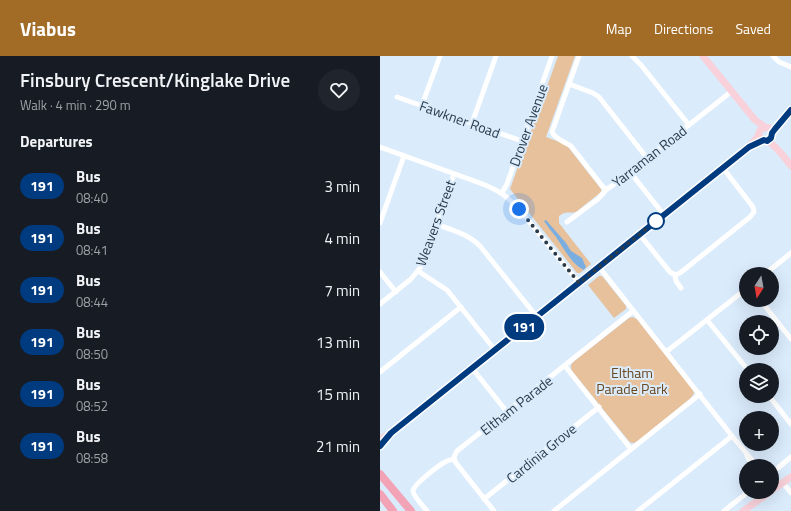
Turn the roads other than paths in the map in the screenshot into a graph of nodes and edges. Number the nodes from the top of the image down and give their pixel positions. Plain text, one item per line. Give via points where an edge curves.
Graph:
1 (440, 56) edge
2 (496, 56) edge
3 (552, 56) edge
4 (579, 56) edge
5 (632, 56) edge
6 (703, 56) edge
7 (773, 56) edge
8 (791, 67) edge
9 (569, 84) junction
10 (732, 91) junction
11 (397, 96) dead end
12 (422, 105) junction
13 (791, 110) edge
14 (472, 123) junction
15 (689, 125) junction
16 (766, 134) junction
17 (522, 141) junction
18 (380, 147) edge
19 (404, 156) junction
20 (647, 158) junction
21 (791, 166) edge
22 (723, 168) junction
23 (630, 172) junction
24 (454, 174) junction
25 (606, 189) junction
26 (502, 193) junction
27 (664, 215) junction
28 (568, 222) dead end
29 (380, 223) edge
30 (436, 224) junction
31 (640, 235) junction
32 (791, 254) edge
33 (599, 267) junction
34 (774, 267) edge
35 (418, 271) junction
36 (380, 272) edge
37 (675, 275) junction
38 (579, 283) junction
39 (681, 288) dead end
40 (396, 292) junction
41 (739, 295) edge
42 (380, 304) edge
43 (461, 307) junction
44 (766, 307) edge
45 (633, 311) junction
46 (537, 317) junction
47 (708, 320) junction
48 (791, 339) edge
49 (495, 350) junction
50 (666, 352) junction
51 (742, 363) edge
52 (565, 366) junction
53 (472, 368) junction
54 (380, 372) edge
55 (700, 394) junction
56 (774, 403) edge
57 (599, 407) junction
58 (506, 412) junction
59 (791, 424) edge
60 (391, 433) junction
61 (732, 436) junction
62 (380, 439) edge
63 (739, 444) edge
64 (380, 446) edge
65 (631, 449) junction
66 (745, 451) joint
67 (791, 457) edge
68 (454, 459) junction
69 (749, 459) edge
70 (751, 459) edge
71 (779, 467) edge
72 (380, 474) edge
73 (791, 477) edge
74 (783, 483) junction
75 (779, 486) edge
76 (791, 493) edge
77 (380, 494) edge
78 (484, 499) junction
79 (739, 499) edge
80 (759, 499) edge
81 (561, 509) edge
82 (393, 511) edge
83 (411, 511) edge
84 (427, 511) edge
85 (494, 511) edge
86 (554, 511) edge
87 (638, 511) edge
88 (724, 511) edge
89 (742, 511) edge

1 - 12 street
2 - 14 street
3 - 17 street, Drover Avenue
4 - 9 street
5 - 15 street
6 - 10 street
7 - 8 street
9 - 20 street via 599,97
9 - 25 street via 552,134 571,146
10 - 15 street, Yarraman Road
10 - 16 street
11 - 12 street, Fawkner Road
12 - 14 street, Fawkner Road
13 - 16 street
14 - 17 street, Fawkner Road
15 - 20 street, Yarraman Road
16 - 21 street
16 - 22 street
17 - 26 street, Drover Avenue
18 - 19 street
19 - 24 street
19 - 29 street
20 - 23 street, Yarraman Road
22 - 27 street
22 - 37 street via 752,206 753,214
23 - 25 street, Yarraman Road
23 - 27 street
24 - 26 street
24 - 30 street, Weavers Street
25 - 28 street, Yarraman Road via 598,199
26 - 38 street via 519,209
27 - 31 street
30 - 35 street, Weavers Street
30 - 46 street via 475,241
31 - 33 street
31 - 37 street
32 - 34 street
33 - 38 street
33 - 45 street
35 - 40 street, Weavers Street
35 - 43 street via 447,290
36 - 40 street
37 - 39 street
38 - 46 street
40 - 42 street, Weavers Street
41 - 47 street
43 - 49 street
43 - 54 street
44 - 48 street
45 - 50 street
45 - 52 street, Eltham Parade
46 - 49 street
47 - 50 street
47 - 51 street
49 - 53 street
50 - 55 street
52 - 57 street
52 - 58 street, Eltham Parade
53 - 58 street
53 - 60 street
55 - 61 street
55 - 65 street
56 - 59 street
57 - 65 street
57 - 78 street, Cardinia Grove
58 - 68 street, Eltham Parade via 457,451
60 - 62 street
60 - 64 street
61 - 63 street
61 - 87 street
65 - 81 street
66 - 69 street
66 - 70 street
67 - 71 street
68 - 78 street
68 - 84 street via 445,462 413,489 415,496
72 - 83 main road
73 - 74 street
74 - 75 street
74 - 76 street
77 - 82 main road
78 - 85 street
79 - 88 street
80 - 89 street
81 - 86 street

